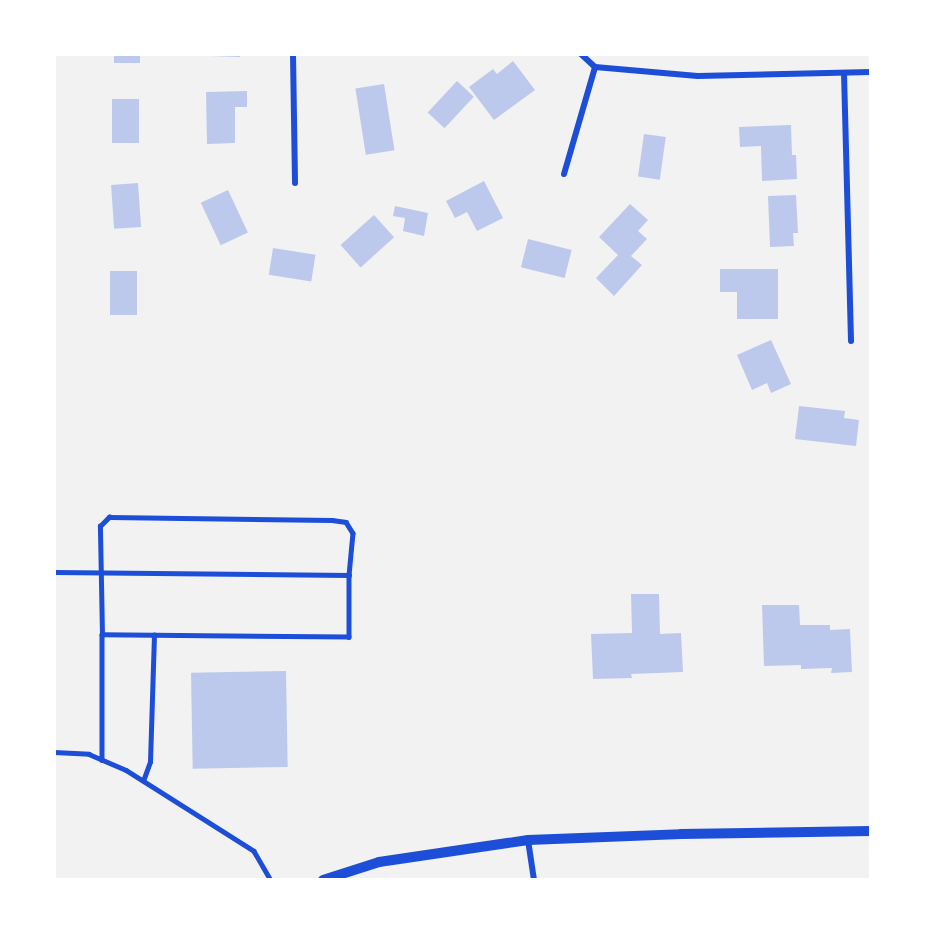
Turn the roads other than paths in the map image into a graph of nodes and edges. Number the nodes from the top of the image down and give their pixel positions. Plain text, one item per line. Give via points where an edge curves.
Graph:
1 (292, 54) edge
2 (582, 54) edge
3 (595, 67) junction
4 (871, 72) edge
5 (844, 73) junction
6 (564, 174) dead end
7 (295, 183) dead end
8 (851, 341) dead end
9 (54, 572) edge
10 (99, 573) junction
11 (349, 575) junction
12 (102, 635) junction
13 (154, 635) junction
14 (54, 752) edge
15 (102, 760) junction
16 (143, 781) junction
17 (871, 831) edge
18 (528, 840) junction
19 (271, 880) edge
20 (323, 880) edge
21 (534, 880) edge

1 - 7 street
2 - 3 street
3 - 5 street via 698,76
3 - 6 street
4 - 5 street
5 - 8 street
9 - 10 lane
10 - 11 lane
10 - 11 lane via 100,526 109,518 176,518 346,522 353,533
10 - 12 lane
11 - 13 lane via 349,637
12 - 13 lane
12 - 15 lane
13 - 16 lane via 150,762
14 - 15 lane via 89,754
15 - 16 lane
16 - 19 lane via 254,851
17 - 18 street
18 - 20 street via 379,861
18 - 21 street

